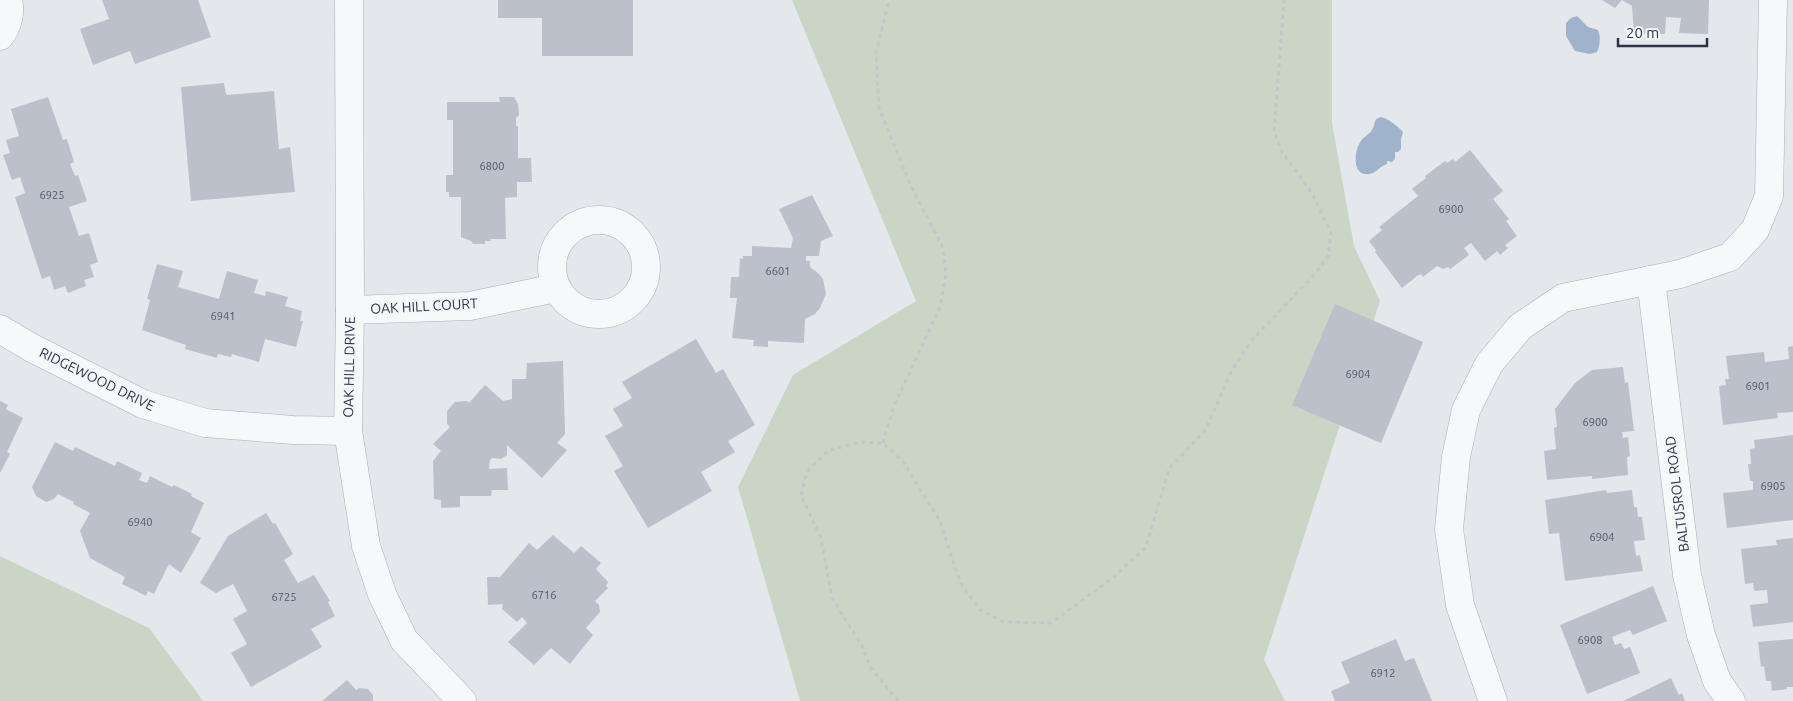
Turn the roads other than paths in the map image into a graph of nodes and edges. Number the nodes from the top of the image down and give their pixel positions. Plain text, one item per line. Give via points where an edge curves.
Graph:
1 (8, 0) edge
2 (349, 0) edge
3 (1773, 0) edge
4 (0, 36) edge
5 (1651, 280) junction
6 (556, 288) dead end
7 (350, 310) junction
8 (0, 329) edge
9 (348, 431) junction
10 (462, 701) edge
11 (1494, 701) edge
12 (1731, 701) edge

1 - 4 street via 8,20
2 - 7 street, OAK HILL DRIVE
3 - 5 street via 1769,196 1755,230 1730,256 1680,274
5 - 11 street via 1563,298 1520,327 1489,364 1466,410 1456,458 1449,529 1460,605
5 - 12 street, BALTUSROL ROAD via 1687,575 1700,635 1717,682
6 - 7 street, OAK HILL COURT via 470,306
7 - 9 street, OAK HILL DRIVE
8 - 9 street, RIDGEWOOD DRIVE via 143,404 205,423
9 - 10 street, OAK HILL DRIVE via 366,546 382,594 404,640

